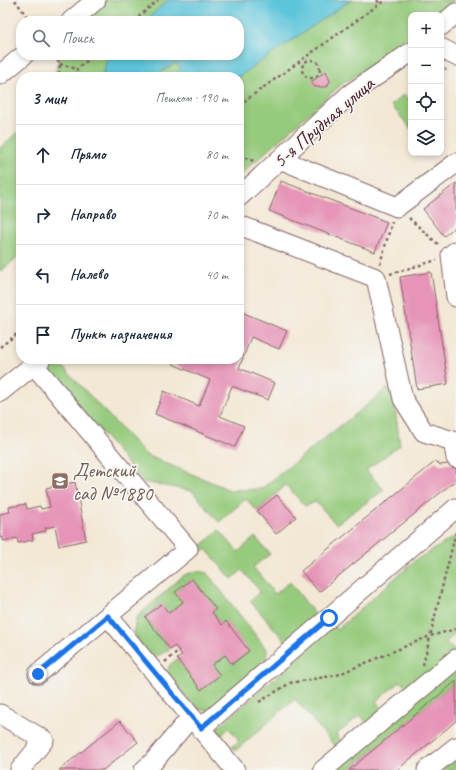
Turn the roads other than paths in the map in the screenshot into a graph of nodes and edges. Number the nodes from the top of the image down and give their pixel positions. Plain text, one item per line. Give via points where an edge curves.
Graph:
1 (96, 0) edge
2 (456, 13) edge
3 (77, 16) edge
4 (444, 23) edge
5 (444, 52) edge
6 (408, 54) edge
7 (18, 60) edge
8 (452, 61) edge
9 (0, 75) edge
10 (284, 156) junction
11 (456, 163) edge
12 (244, 192) edge
13 (244, 227) edge
14 (453, 253) edge
15 (456, 297) edge
16 (35, 364) edge
17 (39, 364) edge
18 (0, 392) edge
19 (455, 446) edge
20 (456, 508) edge
21 (108, 616) junction
22 (456, 659) edge
23 (38, 674) dead end
24 (0, 714) edge
25 (201, 728) junction
26 (456, 747) edge
27 (20, 770) edge
28 (144, 770) edge
29 (235, 770) edge
30 (323, 770) edge
31 (427, 770) edge

1 - 3 street
2 - 4 street
5 - 8 street
6 - 10 street, 5-я Прудная улица via 350,94
7 - 9 street
10 - 11 street via 287,162 397,207
10 - 12 street, 5-я Прудная улица
13 - 19 street via 376,278 403,399 424,432
14 - 15 street
16 - 18 street
17 - 21 street via 188,549
20 - 25 street
21 - 23 street
21 - 25 street
22 - 30 street
24 - 27 street via 44,740
25 - 28 street via 191,716
25 - 29 street
26 - 31 street

